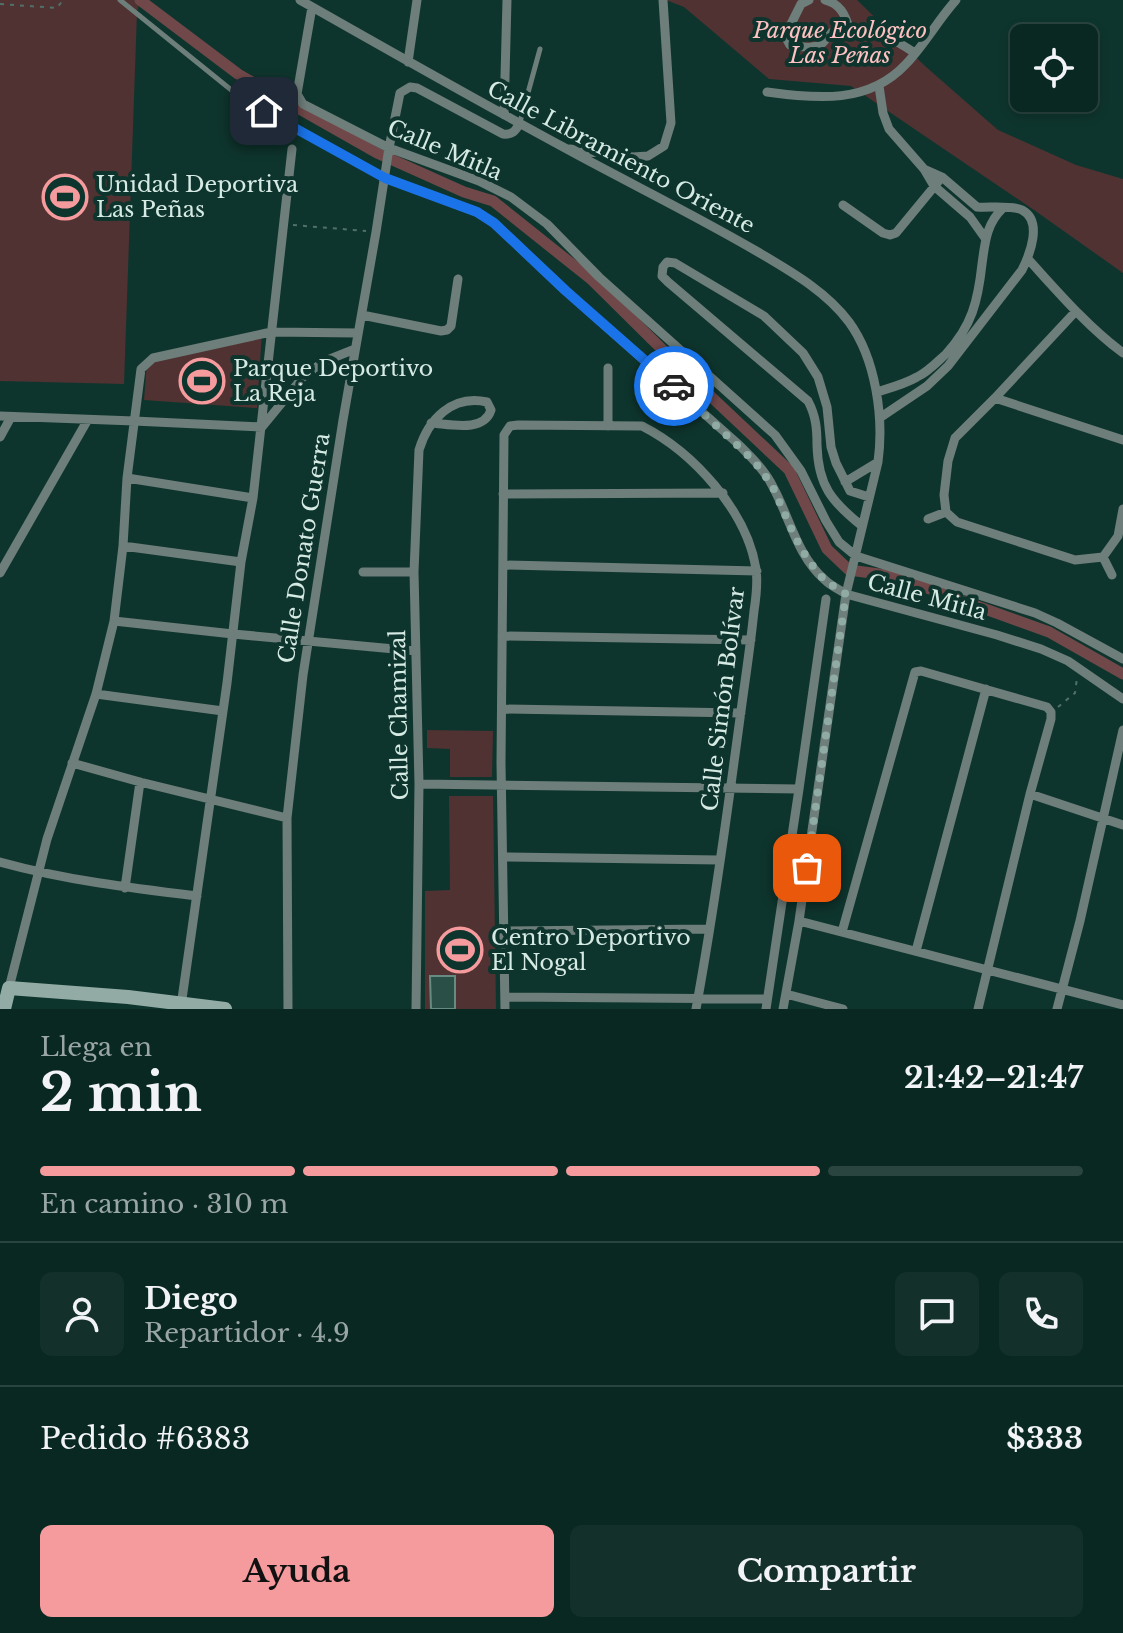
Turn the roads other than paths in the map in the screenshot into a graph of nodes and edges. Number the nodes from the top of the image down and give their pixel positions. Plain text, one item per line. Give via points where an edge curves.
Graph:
1 (120, 0) edge
2 (300, 0) edge
3 (417, 0) edge
4 (507, 0) edge
5 (663, 0) edge
6 (809, 0) edge
7 (825, 0) edge
8 (956, 0) edge
9 (312, 7) junction
10 (849, 28) junction
11 (540, 49) dead end
12 (915, 53) junction
13 (408, 62) junction
14 (879, 86) junction
15 (767, 92) dead end
16 (504, 115) junction
17 (520, 123) junction
18 (564, 148) junction
19 (292, 149) dead end
20 (388, 152) junction
21 (924, 169) junction
22 (385, 174) junction
23 (942, 177) junction
24 (934, 186) junction
25 (843, 205) dead end
26 (977, 207) junction
27 (1003, 208) junction
28 (970, 217) junction
29 (985, 238) junction
30 (1028, 259) junction
31 (458, 279) dead end
32 (1076, 311) junction
33 (362, 315) junction
34 (271, 332) junction
35 (358, 333) junction
36 (355, 349) junction
37 (1123, 353) edge
38 (608, 368) dead end
39 (877, 392) junction
40 (995, 398) junction
41 (6, 417) edge
42 (881, 417) junction
43 (87, 421) junction
44 (134, 421) junction
45 (431, 423) junction
46 (608, 426) junction
47 (262, 427) junction
48 (0, 437) edge
49 (1123, 440) edge
50 (878, 462) junction
51 (127, 478) junction
52 (848, 486) junction
53 (723, 493) junction
54 (503, 494) junction
55 (869, 497) junction
56 (253, 498) junction
57 (840, 509) junction
58 (1123, 509) edge
59 (946, 512) junction
60 (928, 519) dead end
61 (862, 526) junction
62 (123, 546) junction
63 (1103, 557) junction
64 (855, 561) junction
65 (241, 562) junction
66 (503, 565) junction
67 (757, 571) junction
68 (363, 572) dead end
69 (414, 572) junction
70 (0, 573) edge
71 (1112, 575) dead end
72 (848, 589) junction
73 (826, 599) dead end
74 (114, 621) junction
75 (233, 634) junction
76 (502, 636) junction
77 (751, 640) junction
78 (308, 642) junction
79 (416, 651) junction
80 (1123, 659) edge
81 (986, 689) junction
82 (96, 694) junction
83 (1123, 699) edge
84 (502, 709) junction
85 (223, 711) junction
86 (741, 713) junction
87 (1123, 730) edge
88 (72, 763) junction
89 (140, 782) junction
90 (419, 784) junction
91 (502, 784) junction
92 (731, 787) junction
93 (799, 789) junction
94 (1030, 794) junction
95 (211, 800) junction
96 (287, 818) junction
97 (1103, 819) junction
98 (1123, 825) edge
99 (503, 857) junction
100 (719, 860) junction
101 (0, 862) edge
102 (37, 872) junction
103 (125, 888) junction
104 (197, 896) junction
105 (799, 921) junction
106 (708, 929) junction
107 (504, 931) junction
108 (842, 932) junction
109 (916, 951) junction
110 (988, 969) junction
111 (9, 988) junction
112 (1061, 989) junction
113 (786, 994) junction
114 (505, 997) junction
115 (698, 998) junction
116 (766, 1004) edge
117 (1123, 1005) edge
118 (181, 1006) edge
119 (4, 1009) edge
120 (225, 1009) edge
121 (288, 1009) edge
122 (416, 1009) edge
123 (505, 1009) edge
124 (696, 1009) edge
125 (783, 1009) edge
126 (843, 1009) edge
127 (978, 1009) edge
128 (1057, 1009) edge

1 - 22 lane, Calle Mitla via 235,93
2 - 9 street, Calle Libramiento Oriente
3 - 13 street
4 - 16 street
5 - 18 street via 671,123 664,146 648,156 633,157
6 - 10 street via 801,4 785,36 790,45 813,47 831,32
7 - 10 street via 842,10
8 - 12 street
9 - 13 street, Calle Libramiento Oriente
9 - 20 street, Calle Mitla via 297,94 303,104
10 - 12 street via 877,31
11 - 17 lane
12 - 14 street
13 - 16 street, Calle Libramiento Oriente
14 - 15 street via 840,96
14 - 21 street via 889,129
16 - 17 street, Calle Libramiento Oriente
17 - 18 street, Calle Libramiento Oriente
17 - 20 street, Calle Donato Guerra via 515,132 503,134 410,87 400,93
18 - 39 street, Calle Libramiento Oriente via 728,235 829,300 862,343
19 - 34 street
20 - 22 street, Calle Donato Guerra
20 - 64 street, Calle Mitla via 479,181 547,224 775,435
21 - 23 street
21 - 24 street
22 - 33 street, Calle Donato Guerra
22 - 72 street, Calle Mitla via 477,212 521,246 754,461 772,485 808,560 825,581
23 - 24 street
23 - 26 street
24 - 25 street via 890,235
24 - 28 street
26 - 27 street
26 - 28 street
27 - 29 street
27 - 30 street via 1020,209 1031,219
28 - 29 street
29 - 39 street via 978,296 956,343 918,377
30 - 32 street
30 - 42 street via 948,366
31 - 33 street via 447,330
32 - 37 street
32 - 40 street
33 - 35 street, Calle Donato Guerra
34 - 35 street
34 - 44 street via 153,358 141,369
34 - 47 street
35 - 36 street, Calle Donato Guerra
36 - 47 street via 303,377
36 - 78 street, Calle Donato Guerra
38 - 46 street
39 - 42 street, Calle Libramiento Oriente
40 - 49 street
40 - 59 street via 955,438 945,484
41 - 43 street
41 - 48 street
42 - 50 street, Calle Libramiento Oriente
43 - 44 street
43 - 70 street
44 - 47 street
44 - 51 street
45 - 45 street via 464,401 487,402 491,410 484,422 471,425
45 - 69 street, Calle Chamizal via 419,450
46 - 53 street, Calle Simón Bolívar via 642,426 655,433
46 - 54 street, Calle Simón Bolívar via 510,426 504,435
47 - 56 street
50 - 52 street
50 - 55 street, Calle Libramiento Oriente
51 - 56 street
51 - 62 street
52 - 55 street
52 - 57 street
52 - 57 street via 831,447 818,377 803,353 764,316 667,262 662,276 668,282 808,401 815,414 820,477
53 - 54 street
53 - 67 street, Calle Simón Bolívar
54 - 66 street
55 - 61 street, Calle Libramiento Oriente
56 - 65 street
57 - 61 street
58 - 63 street via 1118,536
59 - 60 street
59 - 63 street via 957,522 1075,560
61 - 64 street, Calle Libramiento Oriente
62 - 65 street
62 - 74 street
63 - 71 street
64 - 72 street, Calle Libramiento Oriente
64 - 80 street via 1035,613
65 - 75 street
66 - 67 street
66 - 76 street
67 - 77 street, Calle Simón Bolívar
68 - 69 street
69 - 79 street, Calle Chamizal
72 - 83 street, Calle Mitla via 1041,649
72 - 105 street, Calle Libramiento Oriente
73 - 93 street
74 - 75 street
74 - 82 street
75 - 78 street
75 - 85 street
76 - 77 street
76 - 84 street
77 - 86 street, Calle Simón Bolívar
78 - 79 street
78 - 96 street, Calle Donato Guerra
79 - 90 street, Calle Chamizal
81 - 94 street via 1051,712
81 - 108 street via 915,672
81 - 109 street
82 - 85 street
82 - 88 street
84 - 86 street
84 - 91 street
85 - 95 street
86 - 92 street, Calle Simón Bolívar
87 - 97 street
88 - 89 street
88 - 102 street
89 - 95 street
89 - 103 street
90 - 91 street
90 - 122 street, Calle Chamizal
91 - 92 street
91 - 99 street
92 - 93 street
92 - 100 street, Calle Simón Bolívar
93 - 116 street
94 - 97 street
94 - 110 street
95 - 96 street
95 - 104 street
96 - 121 street, Calle Donato Guerra
97 - 98 street
97 - 112 street
99 - 100 street
99 - 107 street
100 - 106 street, Calle Simón Bolívar
101 - 102 street
102 - 103 street
102 - 111 street
103 - 104 street
104 - 118 street
105 - 108 street
105 - 113 street, Calle Libramiento Oriente
106 - 107 street
106 - 115 street, Calle Simón Bolívar
107 - 114 street
108 - 109 street
109 - 110 street
110 - 112 street
110 - 127 street
111 - 118 street
111 - 119 street
112 - 117 street
112 - 128 street
113 - 125 street, Calle Libramiento Oriente
113 - 126 street
114 - 115 street
114 - 123 street
115 - 116 street
115 - 124 street, Calle Simón Bolívar
118 - 120 street

